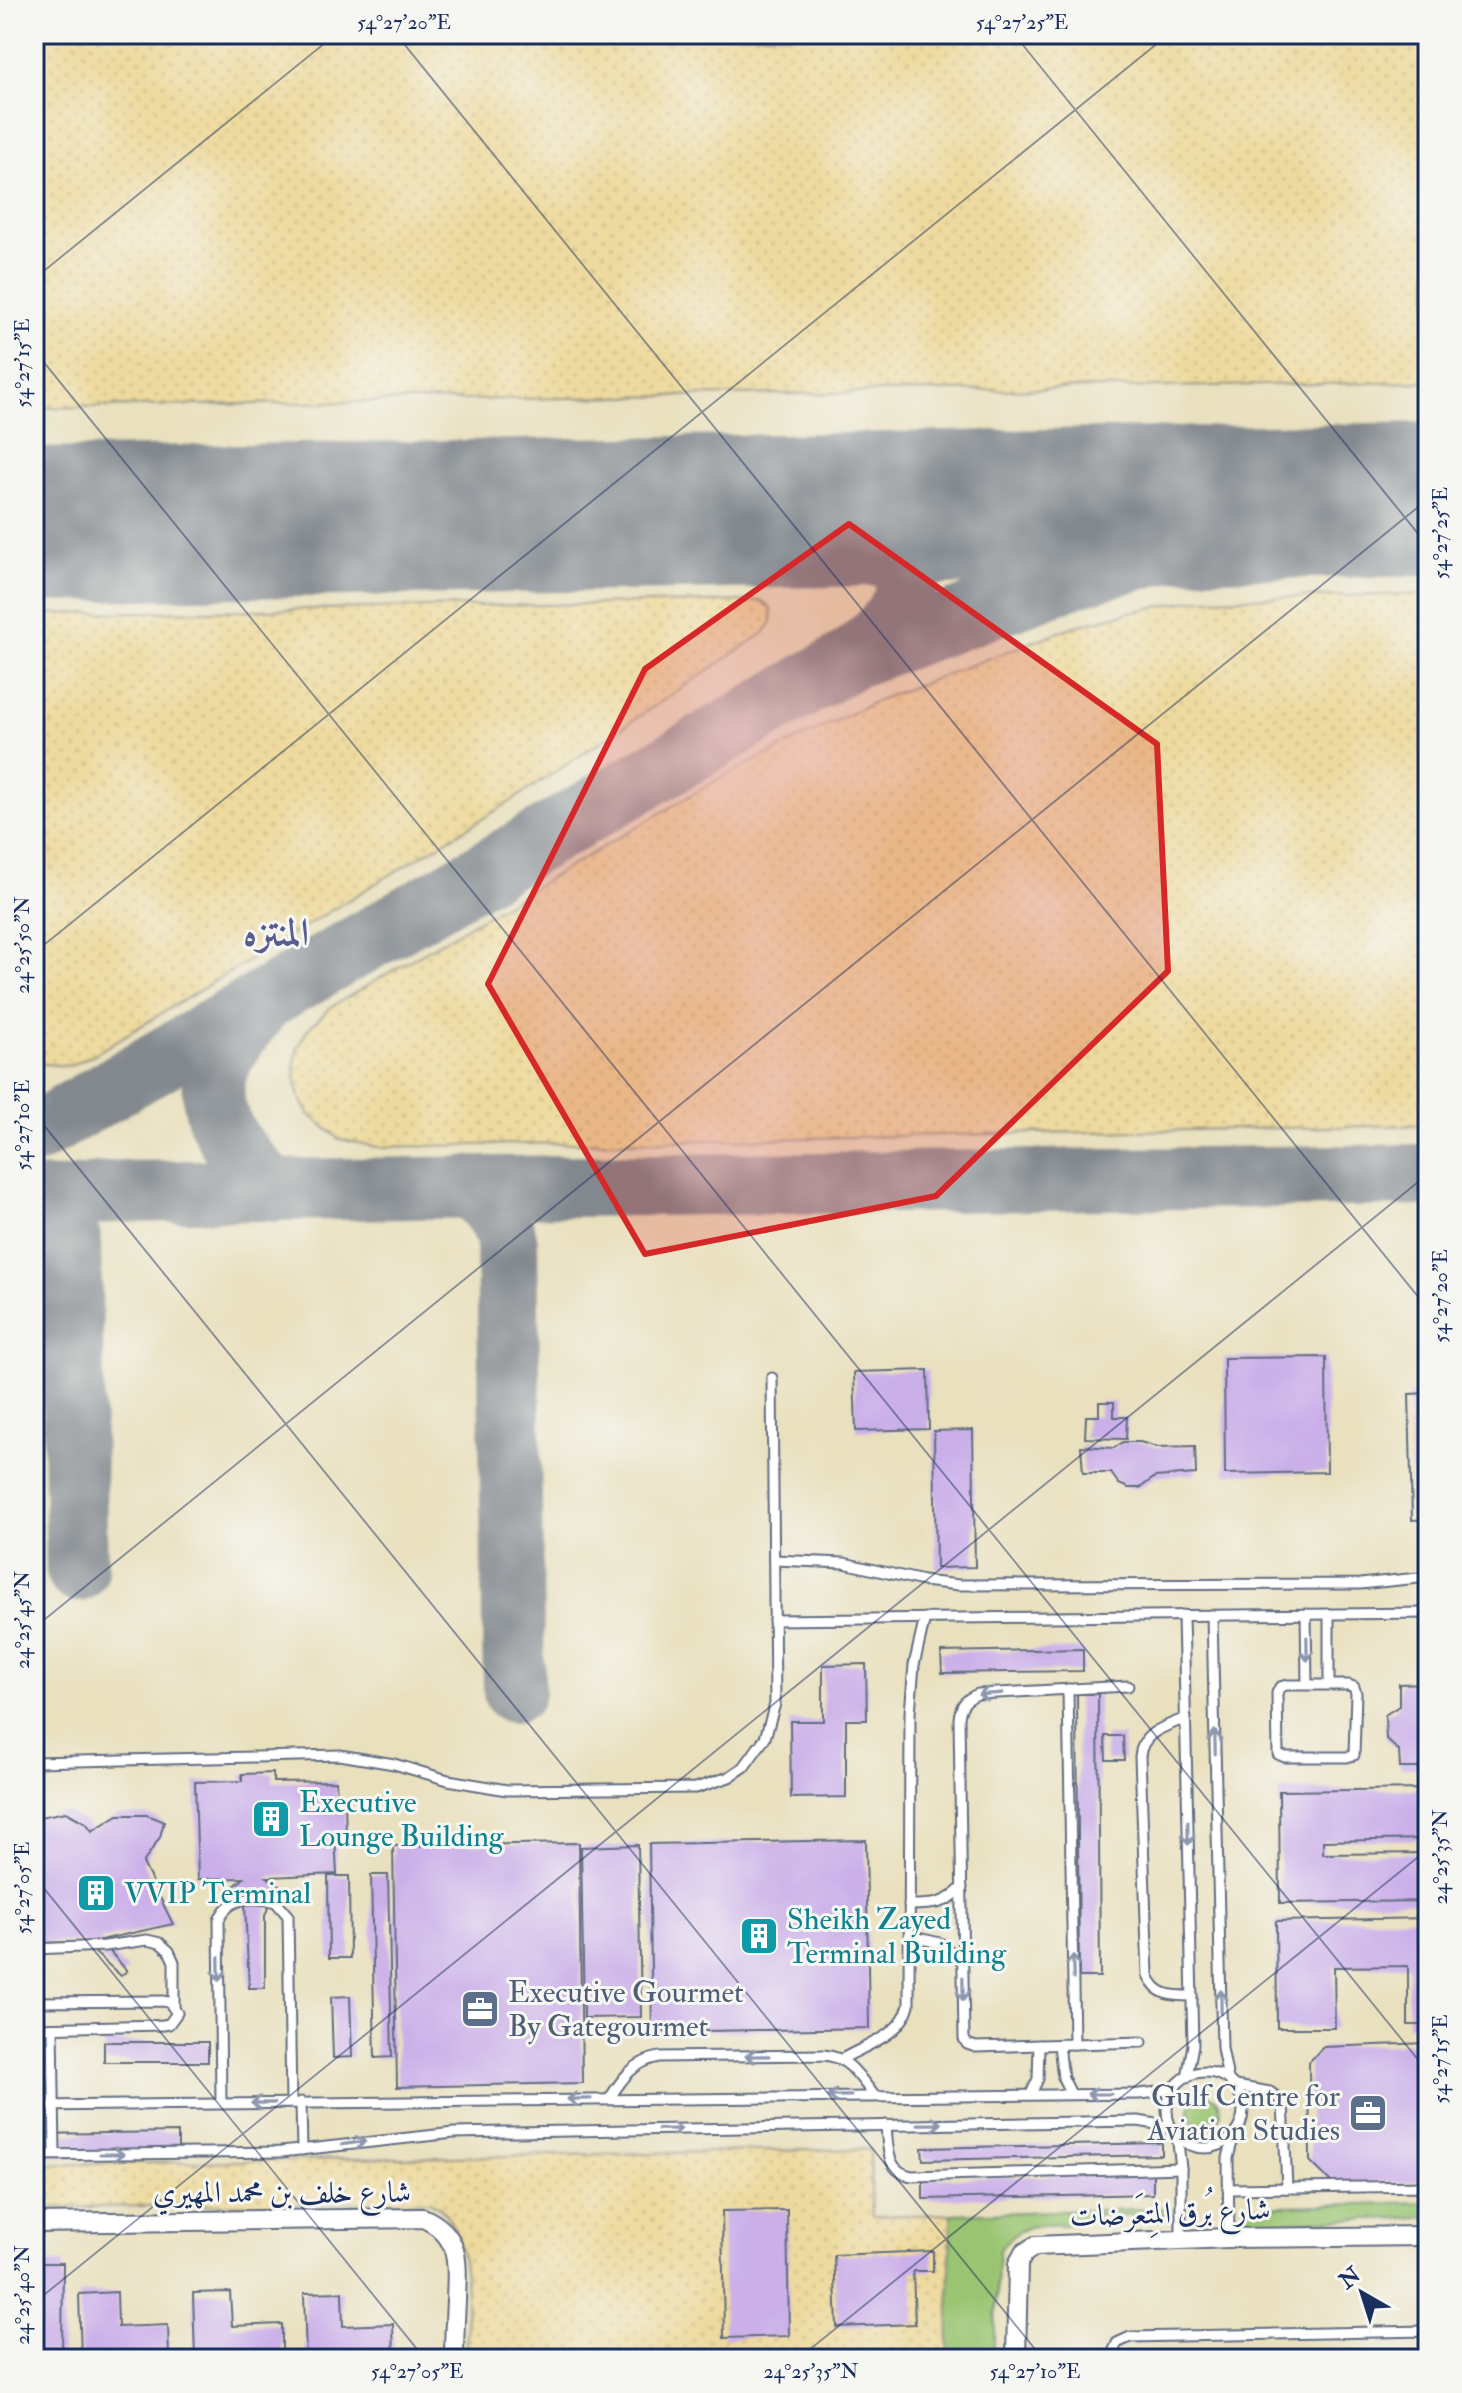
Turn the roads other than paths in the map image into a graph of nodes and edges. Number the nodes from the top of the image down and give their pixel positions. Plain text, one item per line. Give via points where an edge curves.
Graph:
1 (772, 1378) dead end
2 (774, 1560) junction
3 (1428, 1577) edge
4 (1428, 1613) edge
5 (1306, 1614) junction
6 (1329, 1614) junction
7 (1183, 1615) junction
8 (1212, 1615) junction
9 (925, 1618) junction
10 (774, 1620) junction
11 (1307, 1684) junction
12 (1329, 1684) junction
13 (1128, 1686) dead end
14 (1068, 1689) junction
15 (1186, 1718) junction
16 (34, 1762) edge
17 (962, 1887) junction
18 (909, 1905) junction
19 (909, 1936) junction
20 (34, 1949) edge
21 (963, 1962) junction
22 (1192, 1996) junction
23 (34, 2002) edge
24 (174, 2007) junction
25 (34, 2028) edge
26 (53, 2028) junction
27 (1142, 2042) dead end
28 (1074, 2044) junction
29 (1039, 2045) junction
30 (1059, 2045) junction
31 (842, 2059) junction
32 (1187, 2077) junction
33 (1232, 2083) junction
34 (1176, 2086) junction
35 (1031, 2094) junction
36 (1071, 2094) junction
37 (874, 2095) junction
38 (610, 2098) junction
39 (296, 2102) junction
40 (221, 2103) junction
41 (54, 2105) junction
42 (34, 2106) edge
43 (886, 2125) junction
44 (1175, 2133) junction
45 (1233, 2136) junction
46 (302, 2150) junction
47 (55, 2154) junction
48 (34, 2155) edge
49 (1181, 2168) junction
50 (1428, 2186) edge
51 (1287, 2188) junction
52 (1228, 2189) junction
53 (34, 2223) edge
54 (1428, 2236) edge
55 (1229, 2238) junction
56 (1181, 2240) junction
57 (1428, 2331) edge
58 (454, 2359) edge
59 (1016, 2359) edge
60 (1110, 2359) edge

1 - 2 lane
2 - 3 lane via 844,1563 959,1585 1360,1584
2 - 10 lane
4 - 6 lane
5 - 6 lane
5 - 8 lane
5 -> 11 lane
6 - 12 lane
7 - 8 lane
7 - 9 lane
7 - 15 lane
33 -> 8 lane via 1222,2056
9 - 10 lane
9 - 18 lane via 910,1701
10 - 16 lane via 775,1704 765,1738 744,1767 696,1788 507,1790 340,1755
11 - 12 lane
11 - 12 lane via 1278,1690 1281,1756 1354,1755 1356,1690
13 - 14 lane
14 -> 17 lane via 978,1694 962,1706
28 -> 14 lane
15 -> 22 lane
15 - 22 lane via 1147,1737 1140,1756 1148,1975 1162,1993
17 - 18 lane via 942,1903
17 - 21 lane
18 - 19 lane
19 - 21 lane via 940,1943
19 - 31 lane via 907,2014 897,2028
20 - 24 lane via 160,1943 174,1962
21 -> 29 lane via 967,2044
22 - 32 lane via 1193,2053
23 - 24 lane via 162,2001
24 - 26 lane via 177,2013 169,2024
25 - 26 lane
26 - 41 lane
27 - 28 lane
28 - 30 lane
29 - 30 lane
29 - 35 lane via 1038,2079
30 - 36 lane
31 - 37 lane
31 -> 38 lane via 659,2057 629,2071
32 - 33 lane via 1208,2072
32 - 34 lane
33 - 45 lane via 1243,2116
33 - 51 lane via 1270,2092 1283,2102
34 -> 36 lane via 1148,2094
34 - 44 lane via 1168,2103
35 - 36 lane
35 - 37 lane
37 -> 38 lane
38 -> 39 lane
39 -> 40 lane
39 -> 40 lane via 288,1916 276,1902 251,1899 226,1907 219,1920
39 - 46 lane
40 - 41 lane
41 - 42 lane
41 - 47 lane
43 -> 44 lane via 1138,2121
46 -> 43 lane via 454,2133
43 - 49 lane via 891,2164 904,2175
44 - 45 lane via 1190,2145 1205,2148
44 - 49 lane
45 - 52 lane
47 -> 46 lane
47 - 48 lane
49 - 56 lane
50 - 51 lane
51 - 52 lane
52 - 55 lane
53 - 58 street, شارع خلف بن محمد المهيري via 423,2218 439,2225 457,2260
54 - 55 street, شارع بُرق المِتعَرضات
55 - 56 street, شارع بُرق المِتعَرضات
56 - 59 street, شارع بُرق المِتعَرضات via 1035,2246 1024,2253 1018,2264
57 - 60 lane via 1130,2337 1117,2343

